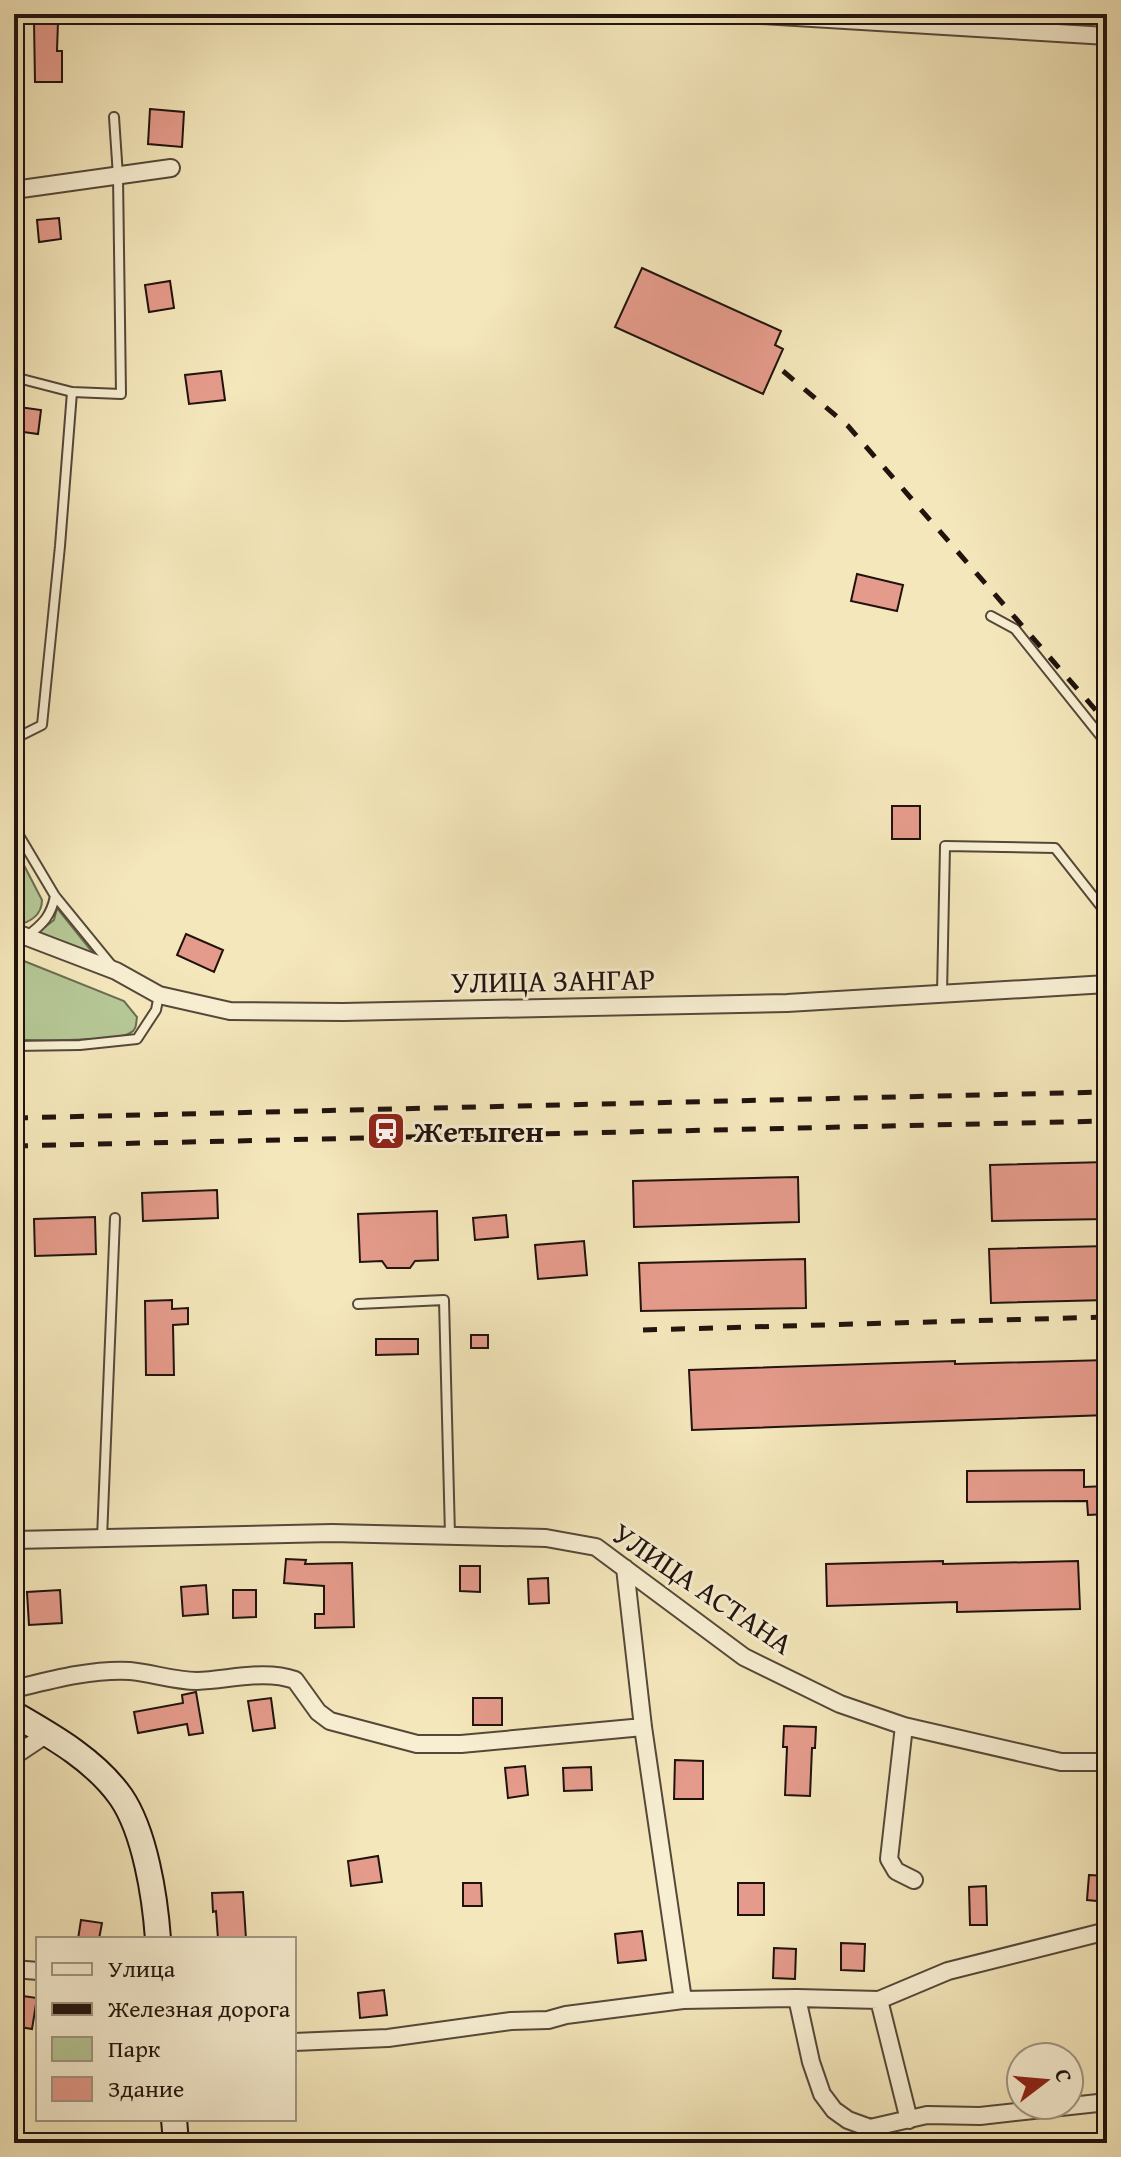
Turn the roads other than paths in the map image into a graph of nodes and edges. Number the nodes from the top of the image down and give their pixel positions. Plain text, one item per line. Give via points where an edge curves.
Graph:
1 (744, 14) edge
2 (1107, 36) edge
3 (114, 117) dead end
4 (171, 168) dead end
5 (118, 176) junction
6 (14, 190) edge
7 (14, 218) edge
8 (14, 278) edge
9 (14, 377) edge
10 (72, 392) junction
11 (991, 616) dead end
12 (14, 739) edge
13 (1107, 744) edge
14 (14, 827) edge
15 (55, 896) junction
16 (1107, 914) edge
17 (20, 934) edge
18 (116, 971) junction
19 (1107, 984) edge
20 (942, 994) junction
21 (159, 995) junction
22 (14, 1046) edge
23 (115, 1218) dead end
24 (358, 1304) dead end
25 (450, 1536) junction
26 (101, 1538) junction
27 (14, 1540) edge
28 (625, 1568) junction
29 (14, 1689) edge
30 (14, 1714) edge
31 (904, 1726) junction
32 (643, 1727) junction
33 (47, 1734) junction
34 (14, 1756) edge
35 (1107, 1762) edge
36 (914, 1880) dead end
37 (1107, 1931) edge
38 (158, 1937) edge
39 (14, 1969) edge
40 (36, 1971) edge
41 (797, 1998) junction
42 (683, 2000) junction
43 (879, 2000) junction
44 (296, 2042) edge
45 (1107, 2102) edge
46 (909, 2120) junction
47 (174, 2121) edge
48 (176, 2143) edge

1 - 2 street
3 - 5 lane
4 - 5 street
5 - 6 street
5 - 10 lane via 121,394
7 - 8 lane via 19,234
9 - 10 lane
10 - 12 lane via 42,725
11 - 13 lane via 1015,629
14 - 15 lane
15 - 17 lane via 45,922
15 - 18 lane
16 - 20 lane via 1055,848 945,846
17 - 18 street, УЛИЦА ЗАНГАР
18 - 21 street, УЛИЦА ЗАНГАР
19 - 20 street, УЛИЦА ЗАНГАР
20 - 21 street, УЛИЦА ЗАНГАР via 787,1003 343,1012 230,1011
21 - 22 lane via 156,1010 137,1039
23 - 26 lane
24 - 25 lane via 444,1300
25 - 26 street, УЛИЦА АСТАНА
25 - 28 street, УЛИЦА АСТАНА via 558,1540 596,1547
26 - 27 street, УЛИЦА АСТАНА
28 - 31 street, УЛИЦА АСТАНА via 744,1657 840,1704
28 - 32 street
29 - 32 street via 71,1676 131,1671 189,1681 268,1675 295,1680 330,1721 417,1744
30 - 33 main road
31 - 35 street, УЛИЦА АСТАНА via 1061,1762
31 - 36 street via 889,1859 896,1871
32 - 42 street
33 - 34 street
33 - 38 main road via 88,1763 121,1797 140,1840
37 - 43 street via 948,1971
39 - 40 street
41 - 42 street
41 - 43 street
41 - 46 street via 811,2062 834,2110 870,2128
42 - 44 street via 388,2038
43 - 46 street
45 - 46 street
47 - 48 main road

